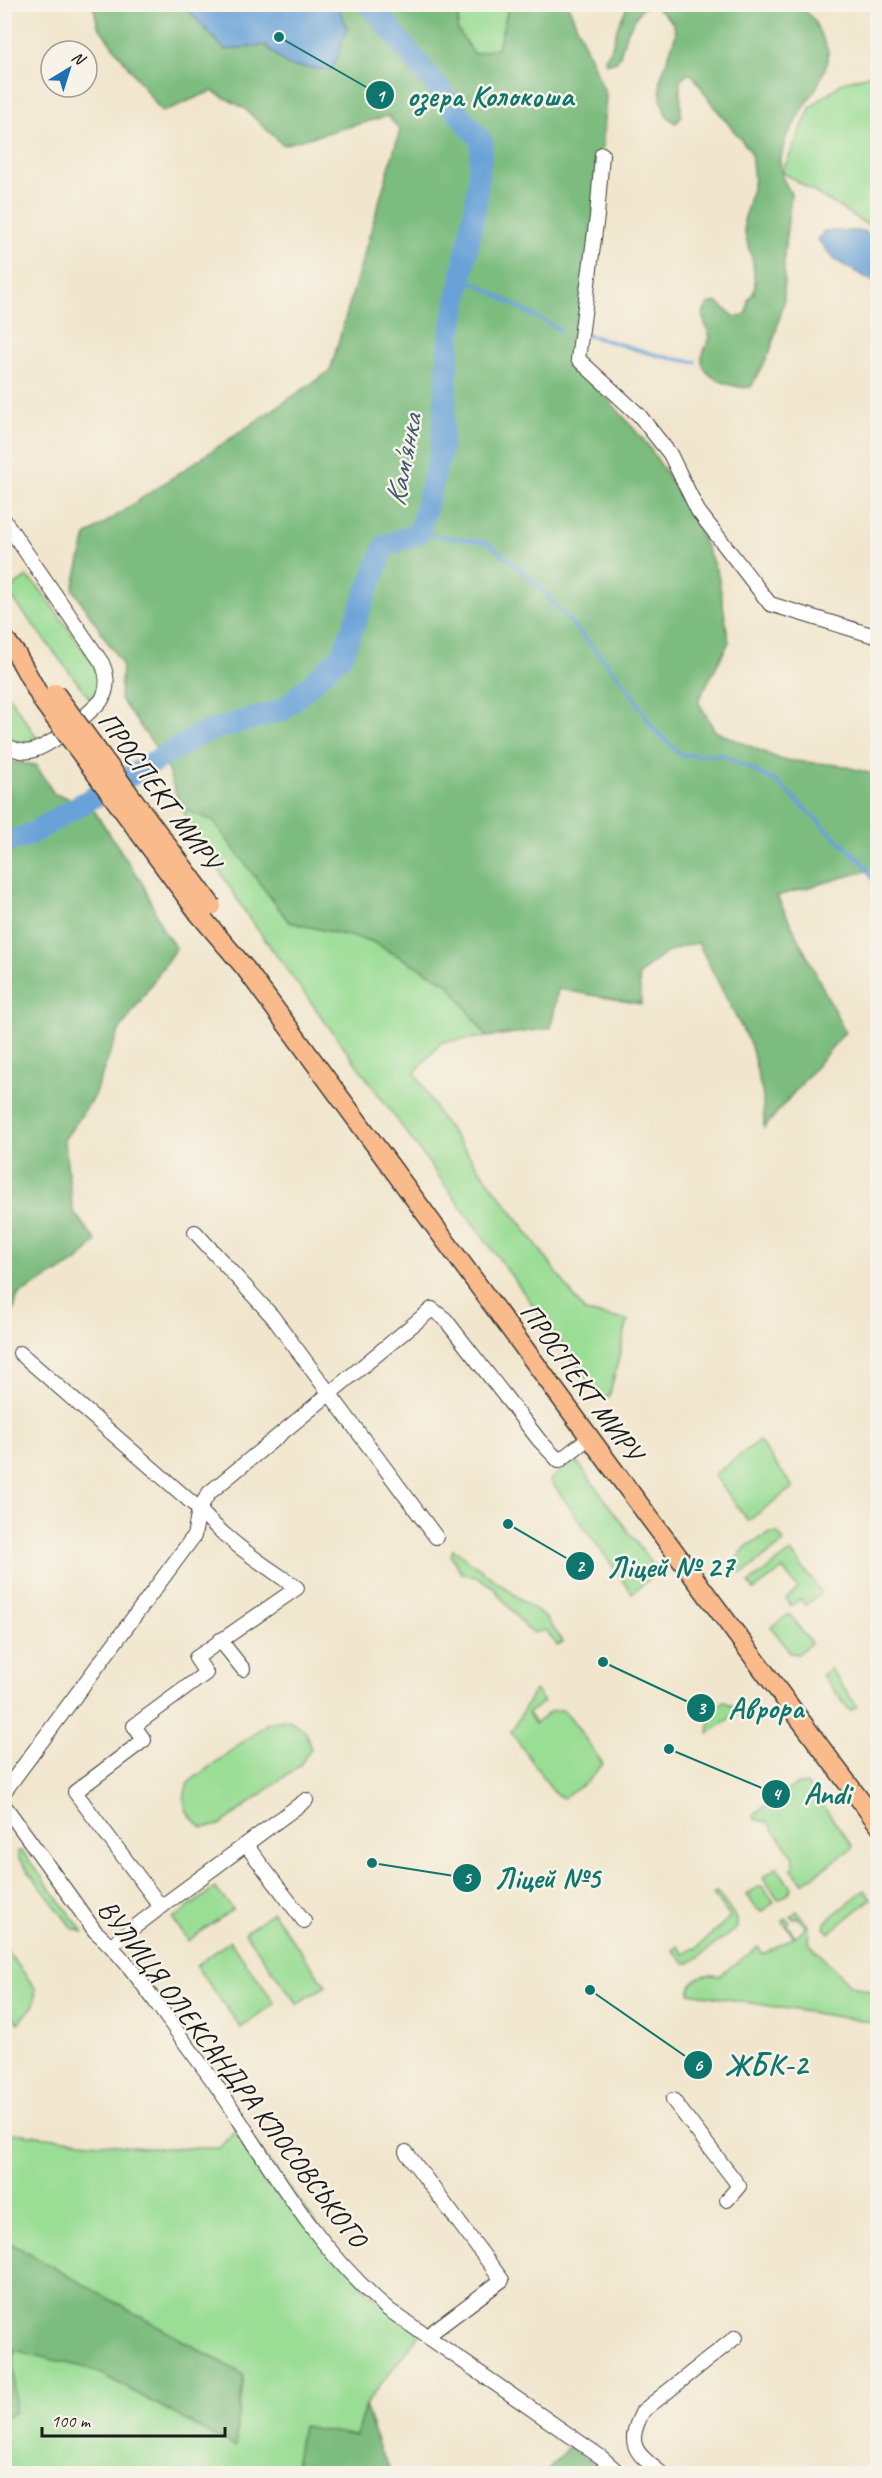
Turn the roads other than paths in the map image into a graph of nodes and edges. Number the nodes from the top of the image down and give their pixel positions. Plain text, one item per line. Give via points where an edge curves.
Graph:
1 (602, 154) dead end
2 (4, 520) edge
3 (878, 637) edge
4 (4, 638) edge
5 (4, 744) edge
6 (195, 1232) dead end
7 (20, 1353) dead end
8 (329, 1394) junction
9 (590, 1437) junction
10 (199, 1509) junction
11 (436, 1537) dead end
12 (220, 1640) junction
13 (243, 1669) dead end
14 (4, 1792) edge
15 (306, 1800) dead end
16 (4, 1805) edge
17 (878, 1824) edge
18 (246, 1845) junction
19 (161, 1907) junction
20 (304, 1921) dead end
21 (111, 1945) junction
22 (673, 2100) dead end
23 (406, 2152) dead end
24 (727, 2199) dead end
25 (427, 2336) junction
26 (736, 2337) dead end
27 (620, 2474) edge
28 (662, 2474) edge

1 - 3 street via 578,358 639,415 670,454 698,511 770,604
2 - 5 street via 102,663 107,684 107,692 97,706 46,745 23,751
4 - 9 main road, ПРОСПЕКТ МИРУ, bridge
6 - 8 street via 272,1316
7 - 10 street
8 - 9 street via 432,1309 445,1319 559,1461
8 - 10 street via 209,1493
8 - 11 street
9 - 17 main road, ПРОСПЕКТ МИРУ
10 - 12 street via 211,1524 297,1588
10 - 14 street via 194,1536
12 - 13 street
12 - 19 street via 196,1658 206,1673 134,1726 144,1740 75,1792
15 - 18 street
16 - 21 street, ВУЛИЦЯ ОЛЕКСАНДРА КЛОСОВСЬКОГО via 95,1931
18 - 19 street
18 - 20 street
19 - 21 street
21 - 25 street, ВУЛИЦЯ ОЛЕКСАНДРА КЛОСОВСЬКОГО via 231,2107 310,2225 368,2292
22 - 24 street via 739,2186
23 - 25 street via 502,2280
25 - 27 street, ВУЛИЦЯ ОЛЕКСАНДРА КЛОСОВСЬКОГО
26 - 28 street via 643,2411 632,2439 638,2454

